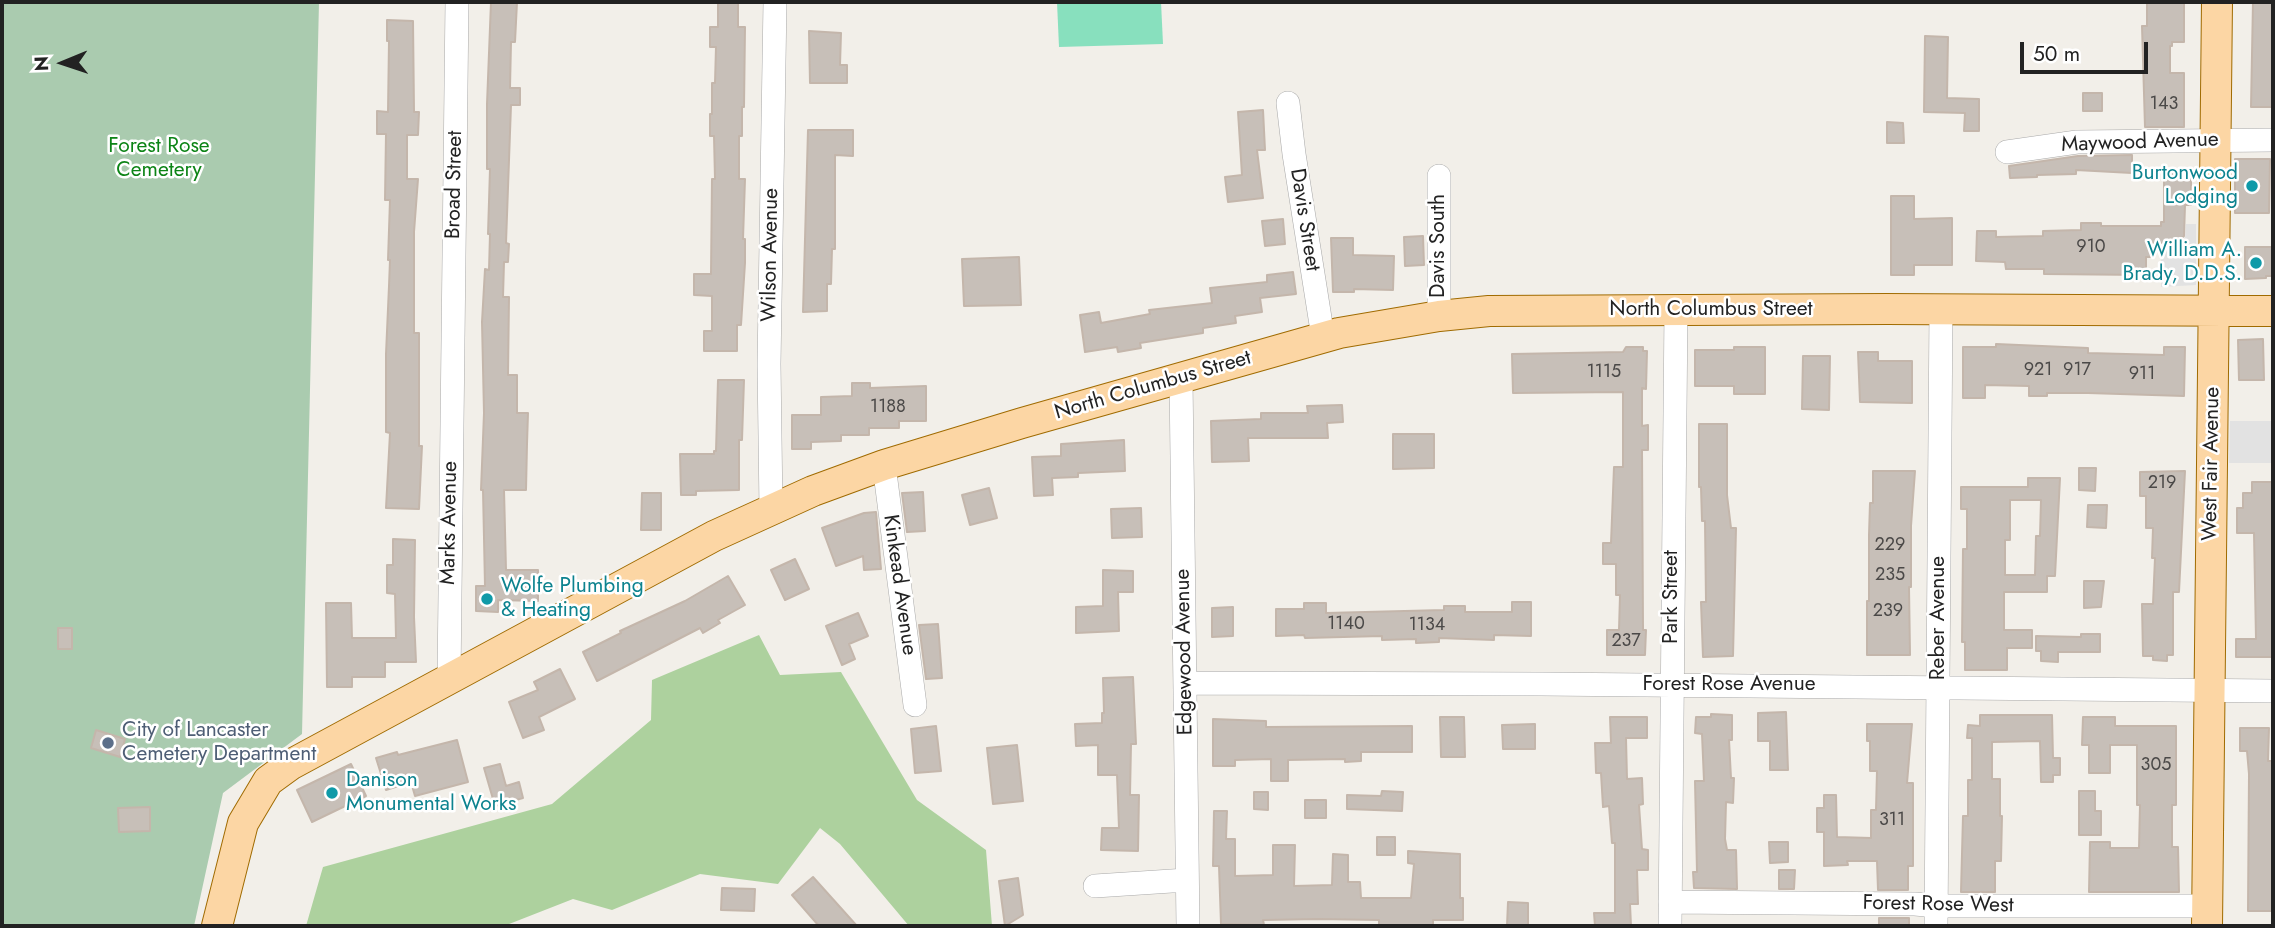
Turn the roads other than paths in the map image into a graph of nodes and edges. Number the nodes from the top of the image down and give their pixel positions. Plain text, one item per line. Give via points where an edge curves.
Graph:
1 (457, 2) edge
2 (775, 2) edge
3 (2217, 2) edge
4 (1288, 103) dead end
5 (2216, 140) junction
6 (2273, 140) edge
7 (2007, 152) dead end
8 (1439, 176) dead end
9 (1675, 310) junction
10 (1941, 310) junction
11 (2214, 311) junction
12 (2273, 312) edge
13 (1439, 316) junction
14 (1323, 337) junction
15 (452, 369) joint
16 (1181, 379) junction
17 (884, 465) junction
18 (771, 509) junction
19 (449, 678) junction
20 (1185, 683) junction
21 (1672, 686) junction
22 (1939, 688) junction
23 (2208, 691) junction
24 (2273, 691) edge
25 (915, 705) dead end
26 (1188, 880) junction
27 (1095, 886) dead end
28 (1670, 902) junction
29 (1937, 916) edge
30 (2207, 916) edge
31 (217, 926) edge
32 (1188, 926) edge
33 (1670, 926) edge

1 - 15 street, Broad Street
2 - 18 street, Wilson Avenue
3 - 5 main road, West Fair Avenue
4 - 14 street, Davis Street
5 - 6 street, Maywood Avenue
5 - 7 street, Maywood Avenue via 2077,142
5 - 11 main road, West Fair Avenue
8 - 13 street, Davis South
9 - 10 main road, North Columbus Street
9 - 13 main road, North Columbus Street via 1489,311
9 - 21 street, Park Street
10 - 11 main road, North Columbus Street
10 - 22 street, Reber Avenue
11 - 12 main road, North Columbus Street
11 - 23 main road, West Fair Avenue
13 - 14 main road, North Columbus Street
14 - 16 main road, North Columbus Street
15 - 19 street, Marks Avenue
16 - 17 main road, North Columbus Street
16 - 20 street, Edgewood Avenue
17 - 18 main road, North Columbus Street
17 - 25 street, Kinkead Avenue
18 - 19 main road, North Columbus Street
19 - 31 main road, North Columbus Street via 268,780 243,823
20 - 21 street, Forest Rose Avenue
20 - 26 street, Edgewood Avenue
21 - 22 street, Forest Rose Avenue
21 - 28 street, Park Street
22 - 23 street, Forest Rose Avenue
22 - 29 street, Reber Avenue
23 - 24 street, Forest Rose Avenue
23 - 30 main road, West Fair Avenue
26 - 27 street
26 - 32 street, Edgewood Avenue
28 - 29 street, Forest Rose West via 1915,904
28 - 33 street, Park Street
29 - 30 street, Forest Rose West

